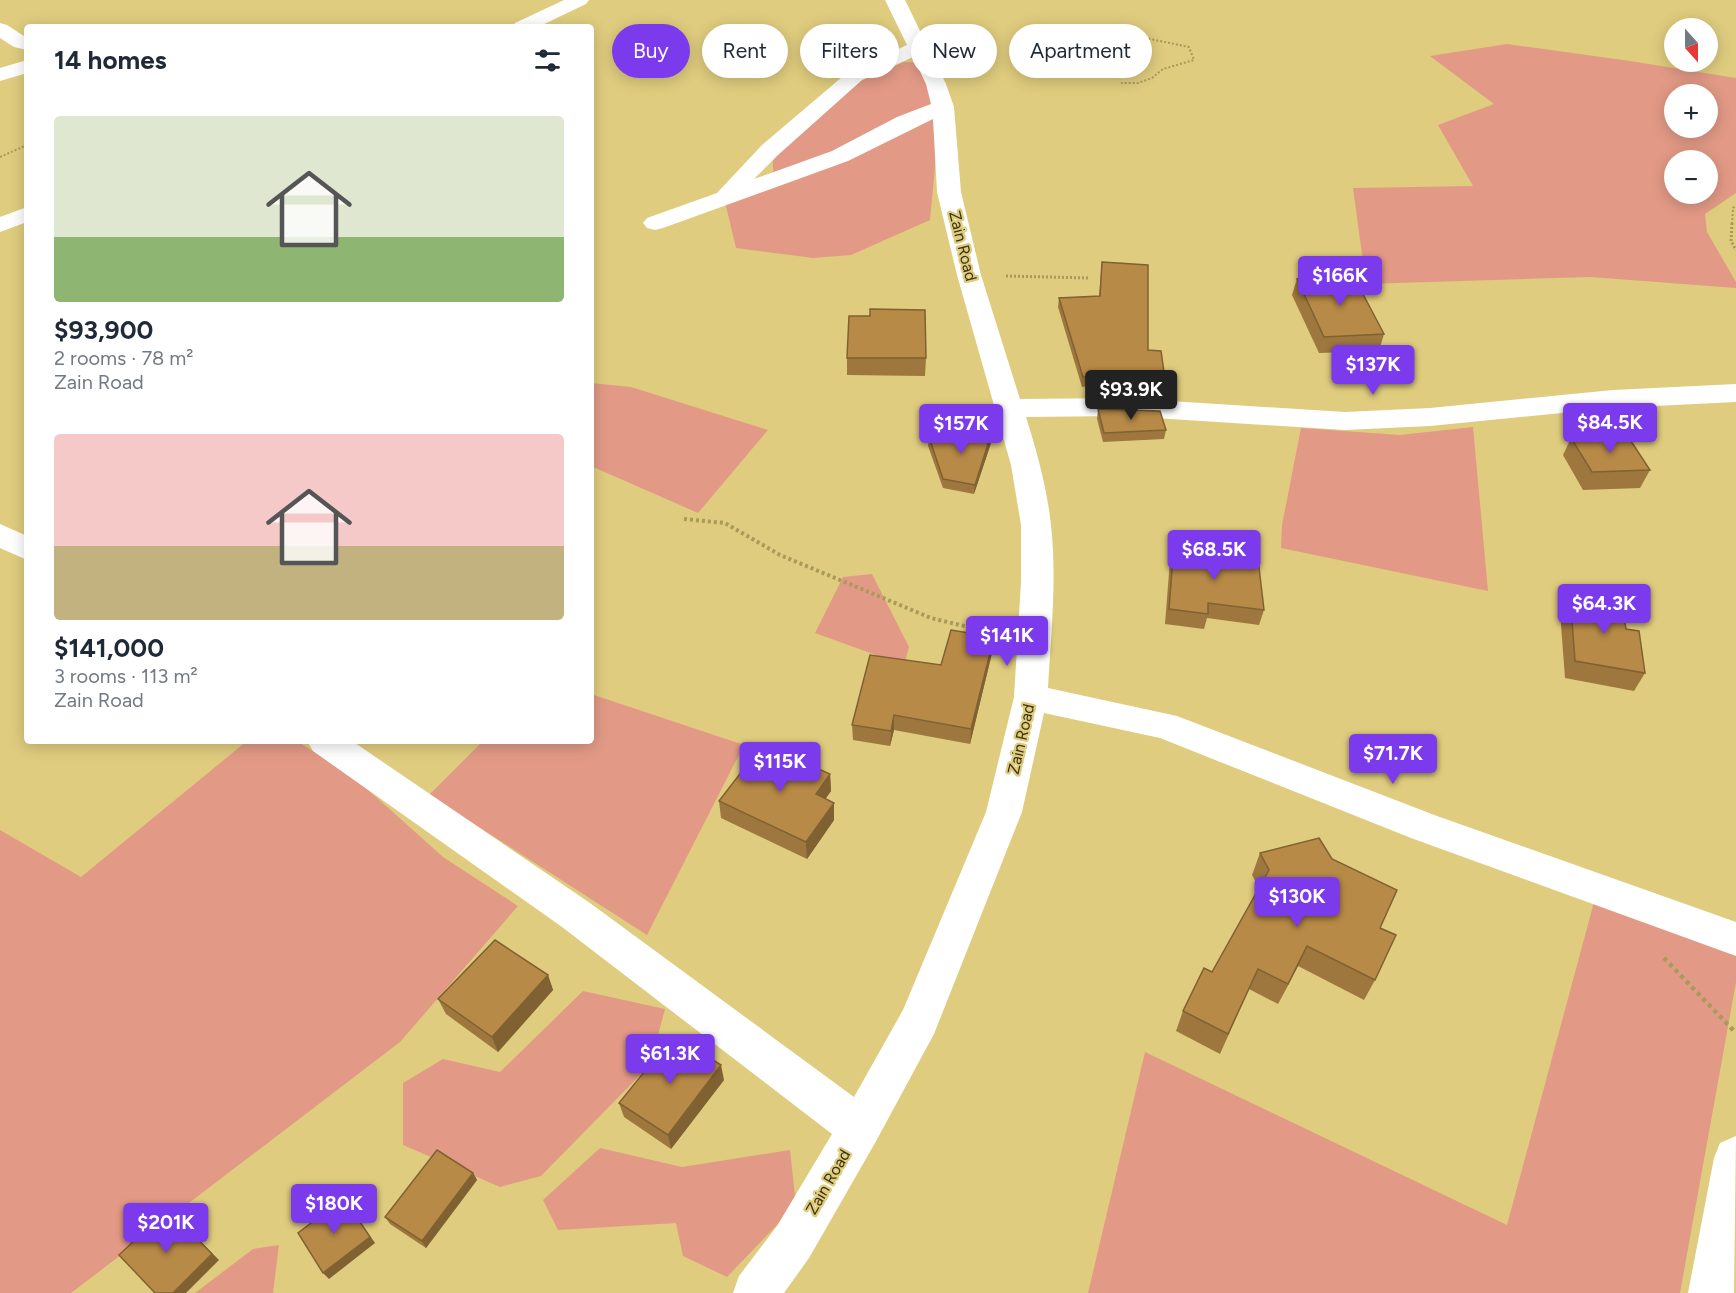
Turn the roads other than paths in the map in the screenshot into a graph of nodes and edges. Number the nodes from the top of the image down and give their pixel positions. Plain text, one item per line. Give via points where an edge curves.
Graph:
1 (579, 0) edge
2 (895, 0) edge
3 (528, 24) edge
4 (0, 29) edge
5 (911, 33) edge
6 (24, 44) edge
7 (911, 51) edge
8 (24, 67) edge
9 (0, 75) edge
10 (933, 78) edge
11 (943, 107) junction
12 (726, 195) junction
13 (24, 215) edge
14 (655, 223) dead end
15 (0, 225) edge
16 (1736, 393) edge
17 (1010, 408) junction
18 (0, 535) edge
19 (24, 547) edge
20 (1031, 697) junction
21 (329, 744) edge
22 (1736, 939) edge
23 (860, 1128) junction
24 (1736, 1158) edge
25 (756, 1293) edge
26 (1711, 1293) edge

1 - 3 street
2 - 5 street, Zain Road
4 - 6 street
7 - 12 street via 855,75
8 - 9 street
10 - 11 street, Zain Road
11 - 12 street via 840,156
11 - 17 street, Zain Road via 949,192 969,275
12 - 14 street
13 - 15 street
16 - 17 street via 1345,421 1123,407
17 - 20 street, Zain Road via 1026,465 1036,525
18 - 19 street
20 - 22 street via 1165,726 1413,822
20 - 23 street, Zain Road via 1004,813 963,917 919,1022
21 - 23 street via 576,915
23 - 25 street, Zain Road via 794,1242
24 - 26 street

